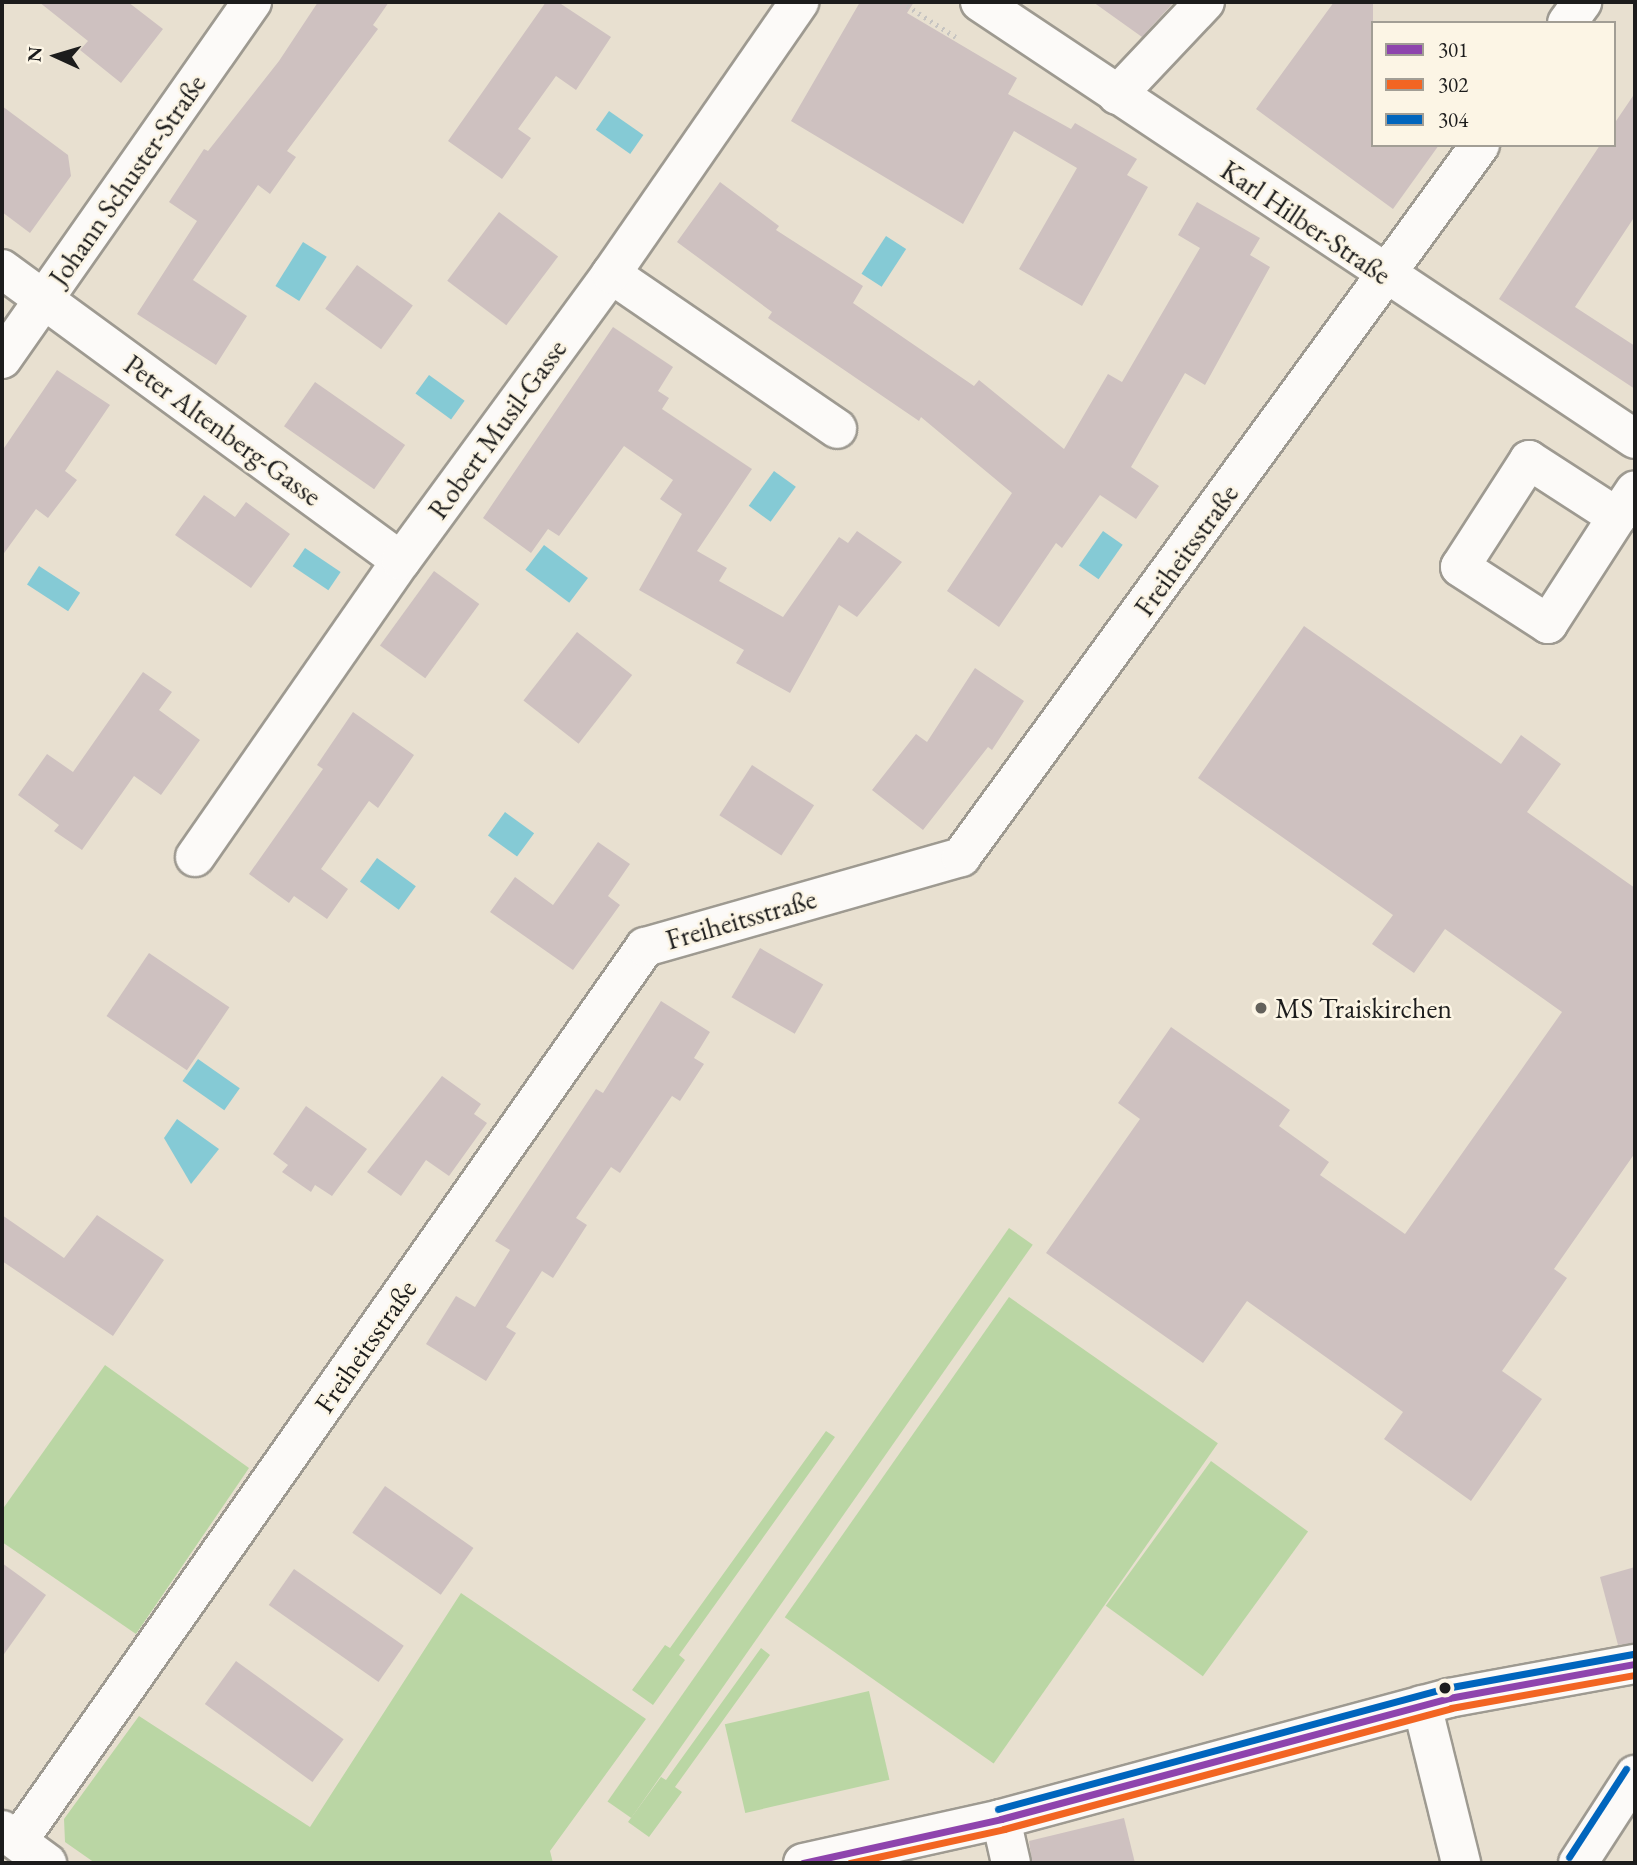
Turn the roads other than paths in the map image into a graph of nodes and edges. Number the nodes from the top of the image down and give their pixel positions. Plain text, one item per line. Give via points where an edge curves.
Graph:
1 (252, 2) edge
2 (799, 2) edge
3 (979, 2) edge
4 (1205, 2) edge
5 (1581, 2) edge
6 (1568, 21) edge
7 (1117, 95) junction
8 (1479, 147) edge
9 (2, 269) edge
10 (611, 274) junction
11 (1387, 276) junction
12 (44, 299) junction
13 (2, 359) edge
14 (837, 429) dead end
15 (1635, 439) edge
16 (401, 561) junction
17 (195, 857) dead end
18 (1635, 1664) edge
19 (1422, 1705) junction
20 (1635, 1775) edge
21 (1000, 1819) junction
22 (22, 1845) edge
23 (803, 1863) edge
24 (1012, 1863) edge
25 (1461, 1863) edge
26 (1578, 1863) edge

1 - 12 street, Johann Schuster-Straße
2 - 10 street, Robert Musil-Gasse
3 - 7 street, Karl Hilber-Straße
4 - 7 street
5 - 6 street
7 - 11 street, Karl Hilber-Straße
8 - 11 street, Freiheitsstraße
9 - 12 street, Peter Altenberg-Gasse
10 - 14 street
10 - 16 street, Robert Musil-Gasse
11 - 15 street, Karl Hilber-Straße
11 - 22 street, Freiheitsstraße via 961,857 645,947
12 - 13 street, Johann Schuster-Straße
12 - 16 street, Peter Altenberg-Gasse
16 - 17 street, Robert Musil-Gasse
18 - 19 street via 1529,1680
19 - 21 street
19 - 25 street
20 - 26 street
21 - 23 street
21 - 24 street

